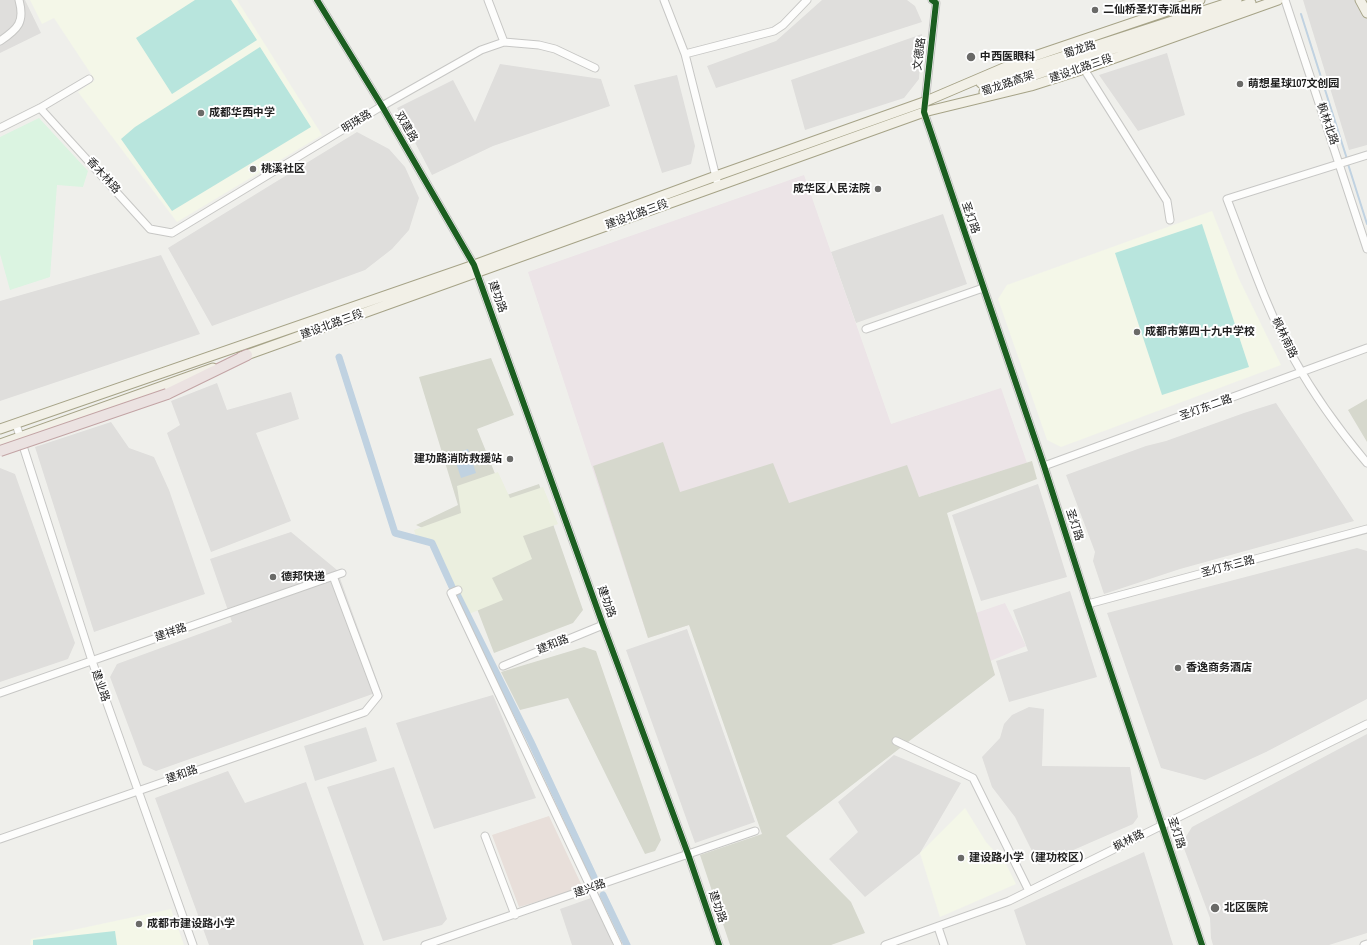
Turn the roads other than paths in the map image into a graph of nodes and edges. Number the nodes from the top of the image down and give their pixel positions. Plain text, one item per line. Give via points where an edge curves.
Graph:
1 (19, 0) edge
2 (317, 0) edge
3 (488, 0) edge
4 (664, 0) edge
5 (807, 0) edge
6 (1200, 0) edge
7 (1237, 0) edge
8 (1261, 0) edge
9 (1278, 0) edge
10 (1285, 0) edge
11 (1360, 0) edge
12 (936, 1) edge
13 (1367, 13) edge
14 (0, 42) edge
15 (504, 42) junction
16 (1091, 51) junction
17 (685, 54) junction
18 (595, 68) dead end
19 (1084, 69) junction
20 (89, 79) dead end
21 (924, 102) junction
22 (382, 106) junction
23 (40, 108) junction
24 (924, 112) junction
25 (0, 128) edge
26 (1367, 155) edge
27 (1342, 163) junction
28 (717, 181) junction
29 (1170, 220) dead end
30 (172, 233) joint
31 (1367, 249) edge
32 (476, 270) junction
33 (983, 288) junction
34 (866, 330) dead end
35 (1367, 348) edge
36 (247, 355) junction
37 (1302, 373) junction
38 (16, 424) junction
39 (0, 429) edge
40 (19, 438) junction
41 (0, 444) edge
42 (0, 451) edge
43 (1367, 462) edge
44 (1044, 466) junction
45 (1367, 529) edge
46 (342, 573) dead end
47 (333, 576) junction
48 (458, 590) dead end
49 (1088, 604) junction
50 (603, 625) junction
51 (92, 662) junction
52 (503, 666) dead end
53 (0, 694) edge
54 (1367, 724) edge
55 (896, 741) dead end
56 (137, 791) junction
57 (1162, 824) junction
58 (755, 831) dead end
59 (485, 836) dead end
60 (0, 839) edge
61 (688, 854) junction
62 (591, 889) junction
63 (1029, 891) junction
64 (515, 914) junction
65 (938, 927) junction
66 (1367, 944) edge
67 (193, 945) edge
68 (426, 945) edge
69 (618, 945) edge
70 (719, 945) edge
71 (885, 945) edge
72 (944, 945) edge
73 (1202, 945) edge
74 (1364, 945) edge

1 - 14 street via 22,12 15,31
2 - 22 street, 双建路
3 - 15 street
4 - 17 street
5 - 17 street via 774,31
6 - 21 main road, 建设北路三段 via 1020,61
7 - 16 main road, 蜀龙路
8 - 16 main road, 蜀龙路
9 - 19 main road, 建设北路三段
10 - 27 street, 枫林北路
11 - 13 main road
12 - 21 street, 文德路
15 - 18 street, 明珠路 via 555,49
15 - 22 street, 明珠路 via 481,50
16 - 21 main road, 蜀龙路
16 - 24 main road, 蜀龙路高架
17 - 28 street
19 - 24 main road, 建设北路三段 via 1031,86
19 - 29 street via 1168,202
20 - 23 street
21 - 24 street, 文德路
21 - 28 main road, 建设北路三段
22 - 30 street, 明珠路
22 - 32 street, 双建路
23 - 25 street
23 - 30 street, 香木林路 via 150,229
24 - 28 main road, 建设北路三段
24 - 33 street, 圣灯路
26 - 27 street
27 - 31 street, 枫林北路
27 - 37 street, 枫林南路 via 1227,200 1262,291
28 - 32 main road, 建设北路三段
32 - 36 main road, 建设北路三段
32 - 38 main road, 建设北路三段
32 - 50 street, 建功路
33 - 34 street
33 - 44 street, 圣灯路
35 - 37 street, 圣灯东二路
36 - 40 main road, 建设北路三段
36 - 42 highway, bridge via 167,394
37 - 43 street, 枫林南路
37 - 44 street, 圣灯东二路
38 - 39 main road, 建设北路三段
38 - 40 street, 建业路
40 - 41 main road, 建设北路三段
40 - 51 street, 建业路
44 - 49 street, 圣灯路
45 - 49 street, 圣灯东三路
46 - 47 street, 建祥路
47 - 51 street, 建祥路
47 - 56 street, 建和路 via 378,696 365,712
48 - 62 street via 451,593
49 - 57 street, 圣灯路
50 - 52 street, 建和路
50 - 61 street, 建功路
51 - 53 street, 建祥路
51 - 56 street, 建业路
54 - 57 street, 枫林路
55 - 63 street via 973,778
56 - 60 street, 建和路
56 - 67 street, 建业路
57 - 63 street, 枫林路
57 - 73 street, 圣灯路
58 - 61 street, 建兴路
59 - 64 street
61 - 62 street, 建兴路
61 - 70 street, 建功路
62 - 64 street, 建兴路
62 - 69 street
63 - 65 street, 枫林路
64 - 68 street, 建兴路
65 - 71 street, 枫林路
65 - 72 street
66 - 74 street

